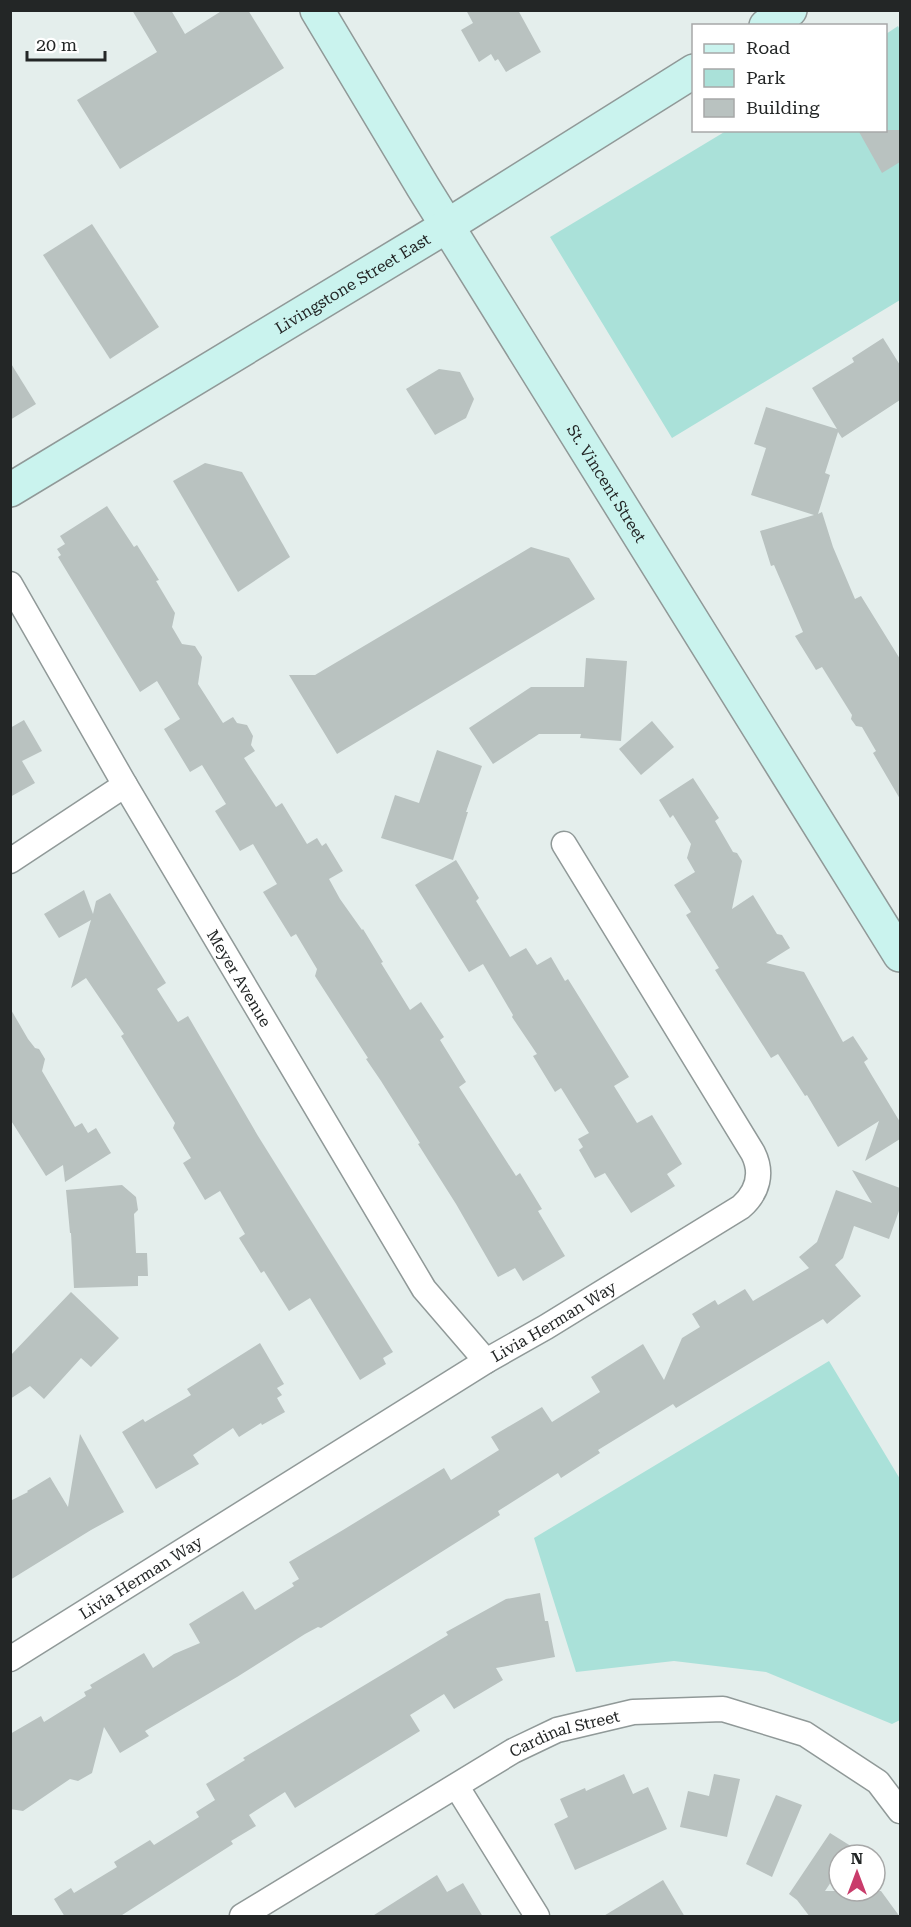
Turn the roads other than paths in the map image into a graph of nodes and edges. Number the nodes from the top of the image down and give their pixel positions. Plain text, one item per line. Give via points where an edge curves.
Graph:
1 (317, 10) edge
2 (790, 10) edge
3 (769, 24) edge
4 (692, 72) edge
5 (447, 226) junction
6 (10, 490) edge
7 (10, 584) edge
8 (125, 785) junction
9 (564, 844) dead end
10 (10, 861) edge
11 (900, 955) edge
12 (486, 1360) junction
13 (10, 1659) edge
14 (457, 1787) junction
15 (900, 1811) edge
16 (242, 1917) edge
17 (537, 1917) edge

1 - 5 main road, St. Vincent Street
2 - 3 main road
4 - 5 main road, Livingstone Street East
5 - 6 main road, Livingstone Street East
5 - 11 main road, St. Vincent Street
7 - 8 street, Meyer Avenue
8 - 10 street
8 - 12 street, Meyer Avenue via 424,1289
9 - 12 street, Livia Herman Way via 753,1154 758,1181 754,1193 741,1206
12 - 13 street, Livia Herman Way
14 - 15 street, Cardinal Street via 513,1751 557,1730 633,1712 723,1709 805,1734 878,1782
14 - 16 street, Cardinal Street
14 - 17 street

